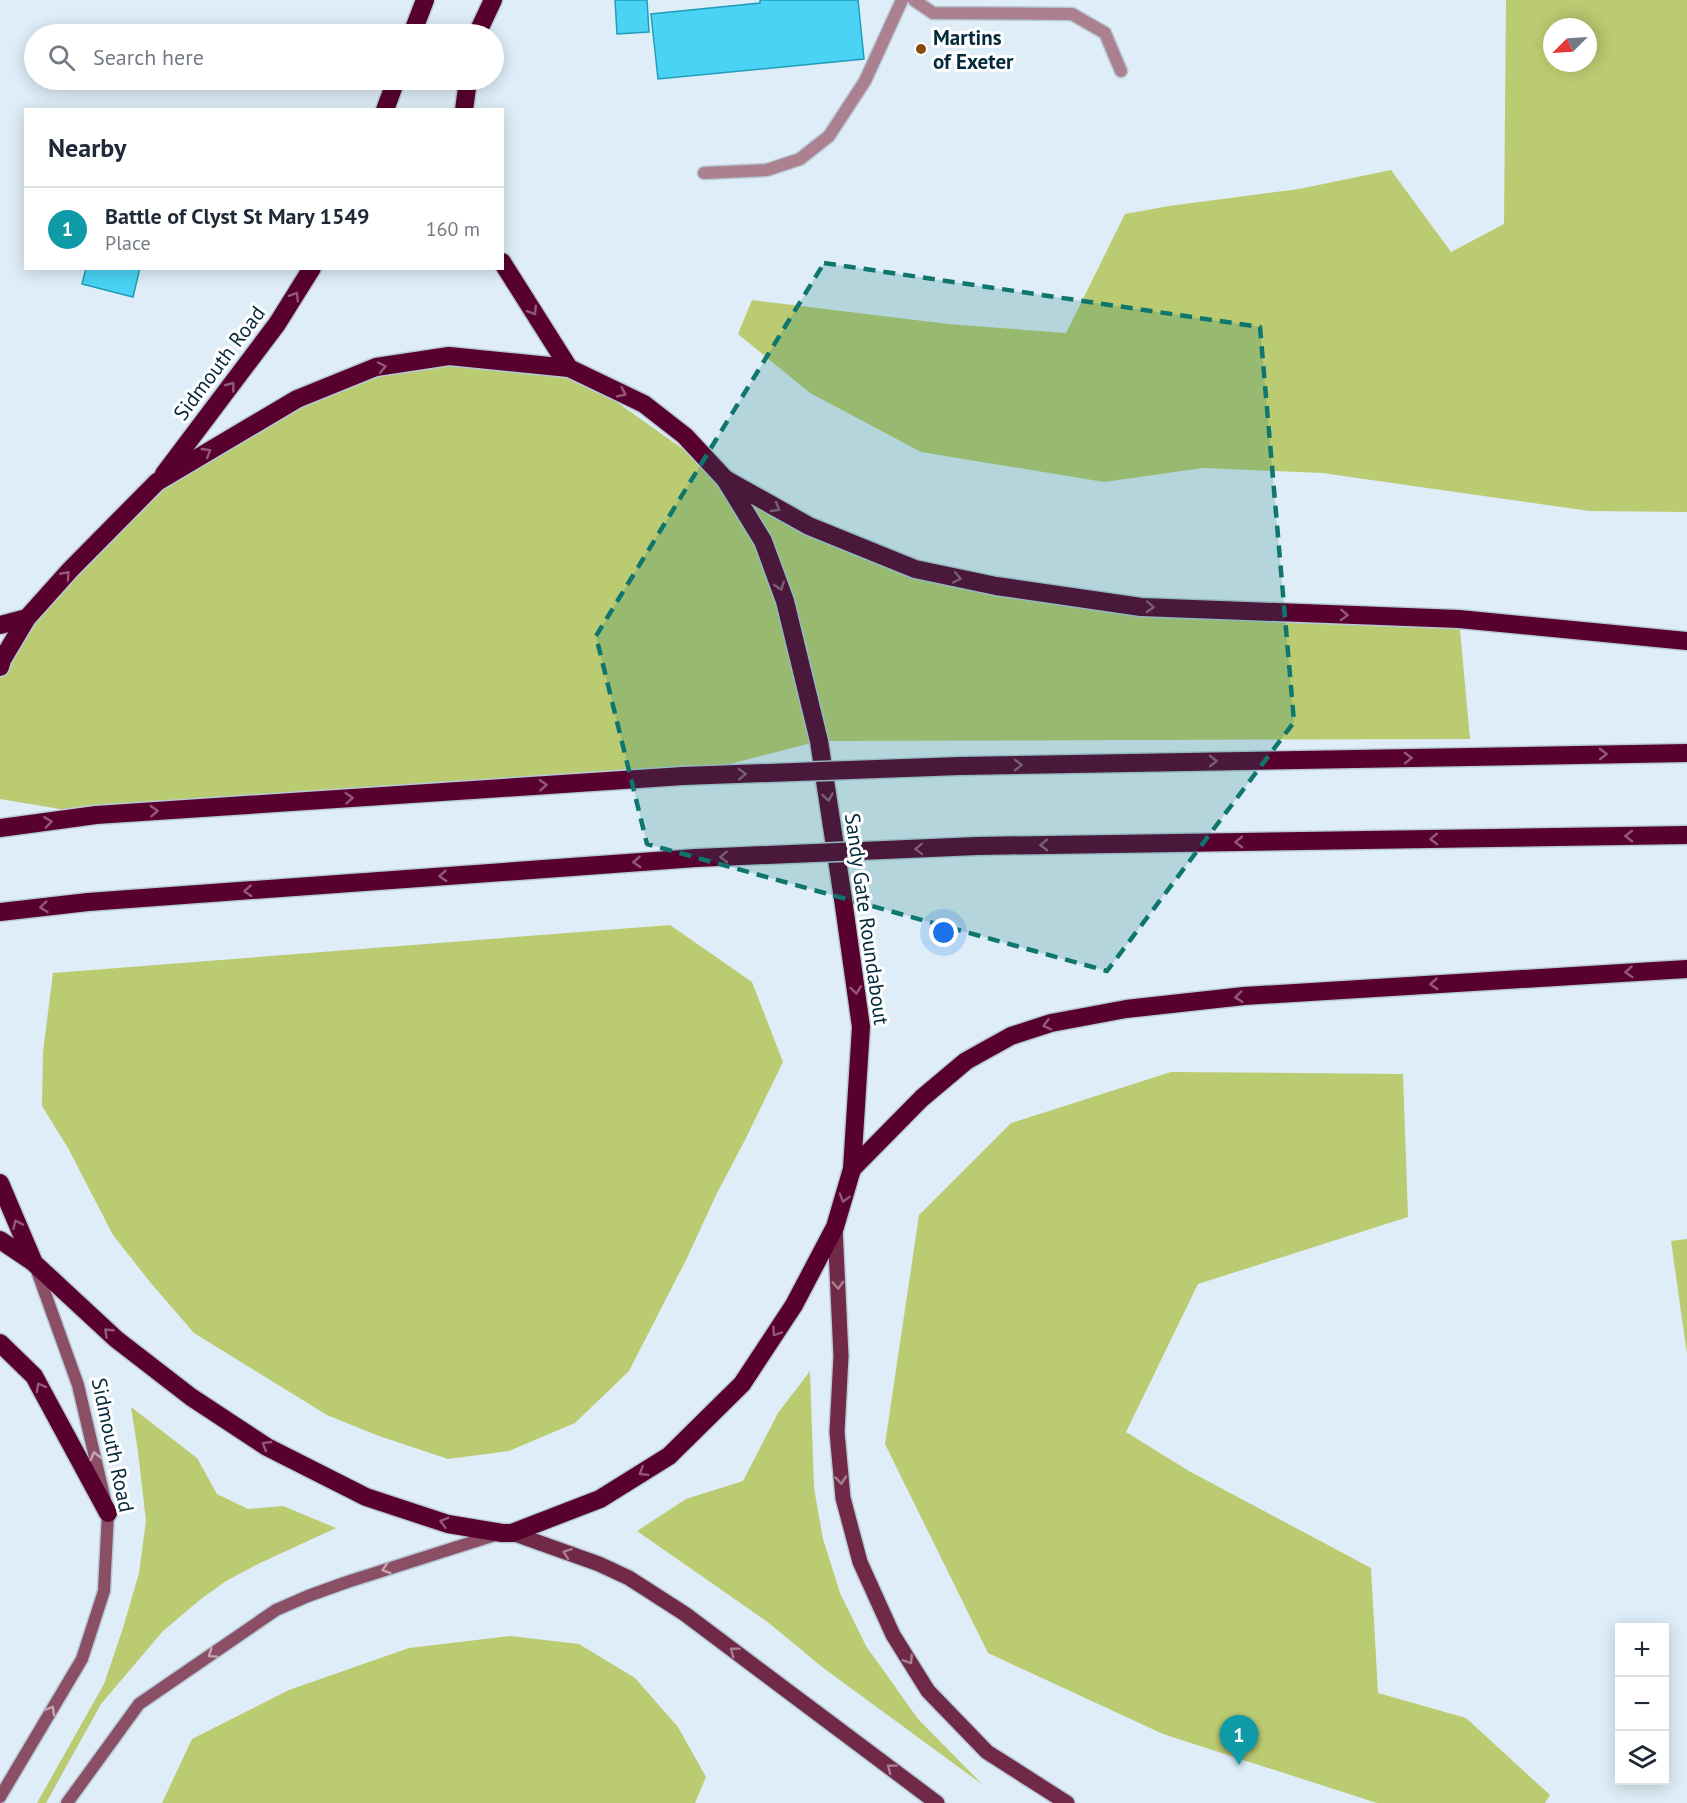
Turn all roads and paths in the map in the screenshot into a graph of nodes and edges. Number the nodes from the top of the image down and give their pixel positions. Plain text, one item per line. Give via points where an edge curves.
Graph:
1 (425, 0) edge
2 (493, 0) edge
3 (902, 0) edge
4 (914, 0) edge
5 (416, 24) edge
6 (482, 24) edge
7 (1121, 71) dead end
8 (392, 90) edge
9 (467, 90) edge
10 (386, 108) edge
11 (464, 108) edge
12 (704, 173) dead end
13 (504, 265) edge
14 (311, 270) edge
15 (569, 368) junction
16 (725, 479) junction
17 (157, 482) junction
18 (27, 618) junction
19 (0, 625) edge
20 (1687, 641) edge
21 (0, 667) edge
22 (1687, 753) edge
23 (0, 828) edge
24 (1687, 835) edge
25 (0, 912) edge
26 (1687, 969) edge
27 (852, 1169) junction
28 (0, 1184) edge
29 (835, 1227) junction
30 (0, 1240) edge
31 (34, 1263) junction
32 (0, 1343) edge
33 (108, 1512) junction
34 (507, 1533) junction
35 (0, 1797) edge
36 (67, 1803) edge
37 (938, 1803) edge
38 (1067, 1803) edge

1 - 5 highway
2 - 6 highway
3 - 12 lane via 865,81 829,136 800,159 767,170
4 - 7 lane via 933,13 1072,14 1105,33
8 - 10 highway
9 - 11 highway
13 -> 15 highway
17 -> 14 highway, Sidmouth Road via 277,324
15 -> 16 highway, Sandy Gate Roundabout via 644,404 685,435
17 -> 15 highway, Sandy Gate Roundabout via 297,399 376,367 449,356
16 -> 20 highway via 809,526 915,569 996,586 1141,607 1459,619
16 -> 27 highway, Sandy Gate Roundabout via 763,541 785,601 819,741 861,1027
18 -> 17 highway, Sandy Gate Roundabout
18 - 19 highway
18 - 21 highway, Sandy Gate Roundabout
23 -> 22 highway, bridge via 96,815 683,776 960,766
24 -> 25 highway, bridge via 977,846 696,858 88,902
26 -> 27 highway via 1244,996 1126,1009 1051,1023 1011,1036 966,1061 922,1098
27 -> 29 highway, Sandy Gate Roundabout
31 -> 28 highway
29 -> 34 highway, Sandy Gate Roundabout via 794,1305 742,1384 669,1456 600,1499
29 -> 38 main road via 841,1356 837,1432 843,1498 860,1562 892,1635 928,1691 987,1752
30 - 31 highway
33 -> 31 main road, Sidmouth Road via 78,1385
34 -> 31 highway via 448,1524 366,1497 267,1447 191,1397 116,1339
33 -> 32 highway via 34,1376
35 -> 33 main road, Sidmouth Road via 82,1659 104,1591
34 -> 36 main road via 347,1582 276,1610 139,1704
37 -> 34 main road via 685,1614 629,1578

